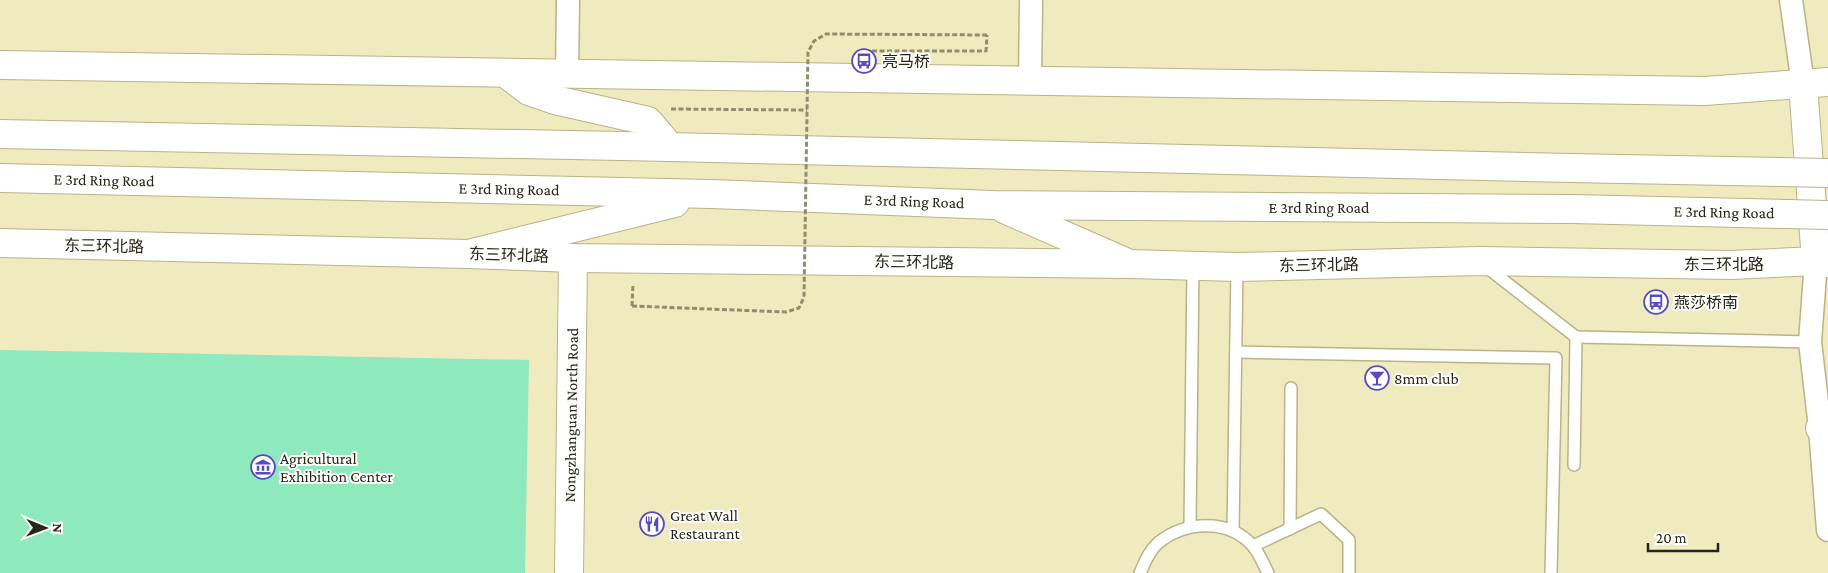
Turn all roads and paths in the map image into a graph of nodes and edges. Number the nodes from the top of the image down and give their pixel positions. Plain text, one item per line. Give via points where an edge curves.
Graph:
1 (568, 0) edge
2 (1031, 0) edge
3 (1791, 0) edge
4 (987, 35) dead end
5 (866, 51) dead end
6 (986, 51) dead end
7 (0, 65) edge
8 (505, 73) junction
9 (567, 74) junction
10 (1030, 81) junction
11 (1816, 83) edge
12 (699, 109) dead end
13 (807, 110) junction
14 (0, 134) edge
15 (670, 147) junction
16 (1828, 173) edge
17 (0, 178) edge
18 (711, 194) junction
19 (993, 205) junction
20 (1828, 215) edge
21 (0, 243) edge
22 (468, 254) junction
23 (573, 258) junction
24 (1480, 261) junction
25 (1822, 262) edge
26 (1130, 264) junction
27 (1193, 266) junction
28 (1237, 268) junction
29 (632, 306) dead end
30 (1576, 337) junction
31 (1810, 342) junction
32 (1236, 352) junction
33 (1291, 388) dead end
34 (1824, 423) edge
35 (1574, 465) dead end
36 (1190, 526) junction
37 (1290, 529) junction
38 (1828, 530) edge
39 (1233, 531) junction
40 (1253, 546) junction
41 (569, 573) edge
42 (1140, 573) edge
43 (1268, 573) edge
44 (1349, 573) edge
45 (1551, 573) edge

1 - 9 street
2 - 10 street
3 - 11 street
4 - 13 path, bridge via 826,34 814,41 808,52
5 - 6 path
7 - 8 main road
8 - 9 main road
8 - 15 main road via 529,91 555,100 648,122
9 - 10 main road
10 - 11 main road via 1704,91
11 - 25 main road
12 - 13 path
13 - 29 path, bridge via 804,297 799,308 786,312
14 - 15 main road
15 - 16 main road, bridge
17 - 18 main road, E 3rd Ring Road
18 - 19 main road, E 3rd Ring Road
18 - 22 main road
19 - 20 main road, E 3rd Ring Road, bridge via 1572,209
19 - 26 main road
21 - 22 main road, 东三环北路
22 - 23 main road, 东三环北路
23 - 26 main road, 东三环北路
23 - 41 main road, Nongzhanguan North Road
24 - 25 main road, 东三环北路 via 1731,265
24 - 28 main road, 东三环北路
24 - 30 lane
25 - 31 street
26 - 27 main road, 东三环北路
27 - 28 main road, 东三环北路
27 - 36 lane
28 - 32 lane
30 - 31 lane
30 - 35 lane
31 - 34 street
32 - 39 lane
32 - 45 lane via 1556,358
33 - 37 lane
34 - 38 street
36 - 39 lane via 1214,526
36 - 42 lane via 1158,544 1148,554
37 - 40 lane
37 - 44 lane via 1321,514 1349,540
39 - 40 lane
40 - 43 lane

